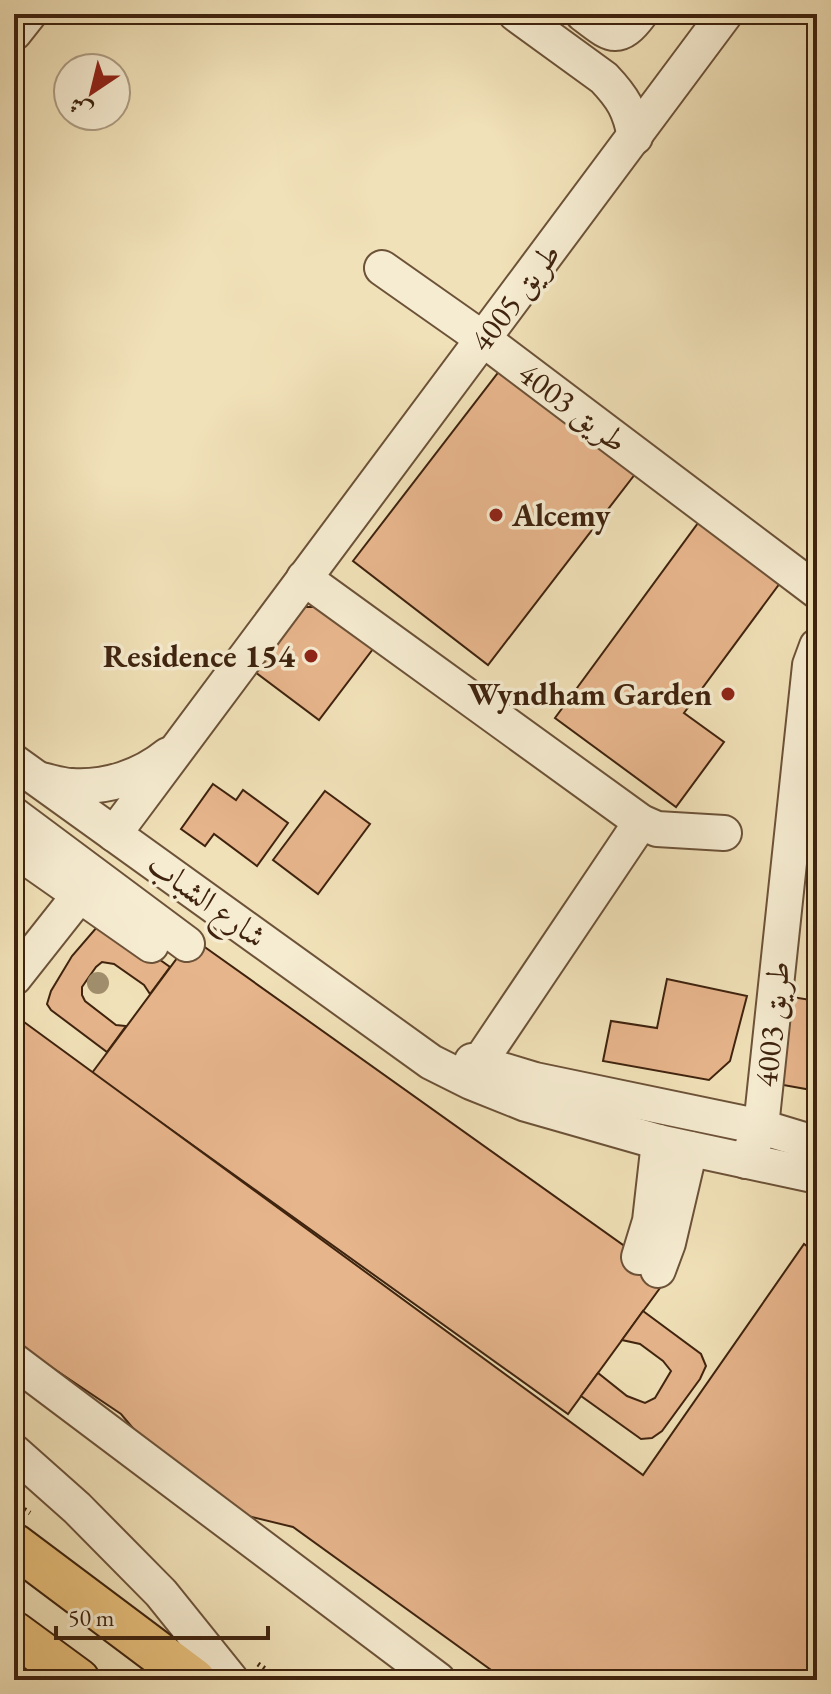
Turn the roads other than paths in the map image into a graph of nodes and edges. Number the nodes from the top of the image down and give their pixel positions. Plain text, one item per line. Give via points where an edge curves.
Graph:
1 (29, 14) edge
2 (516, 14) edge
3 (583, 14) edge
4 (640, 14) edge
5 (725, 14) edge
6 (14, 33) edge
7 (635, 137) junction
8 (382, 268) dead end
9 (483, 339) junction
10 (304, 578) junction
11 (817, 591) edge
12 (817, 646) edge
13 (186, 739) junction
14 (26, 771) edge
15 (14, 815) edge
16 (641, 822) junction
17 (805, 828) edge
18 (724, 833) dead end
19 (117, 836) junction
20 (14, 849) edge
21 (87, 886) junction
22 (180, 953) dead end
23 (14, 978) edge
24 (399, 1038) junction
25 (479, 1063) junction
26 (761, 1127) junction
27 (817, 1144) edge
28 (674, 1146) junction
29 (746, 1161) junction
30 (817, 1176) edge
31 (649, 1264) dead end
32 (14, 1361) edge
33 (14, 1452) edge
34 (17, 1553) edge
35 (96, 1607) junction
36 (14, 1633) edge
37 (58, 1674) edge
38 (194, 1680) edge
39 (231, 1680) edge
40 (438, 1680) edge

1 - 6 street
2 - 7 street via 604,78 631,117
3 - 4 street via 612,33 627,29
5 - 7 street, طريق 4005
7 - 9 street, طريق 4005
8 - 9 street, طريق 4003
9 - 10 street, طريق 4005
9 - 11 street, طريق 4003
10 - 13 street, طريق 4005
10 - 16 street
12 - 17 street, طريق 4003 via 810,665
13 - 14 street, طريق 4005 via 133,776 102,785 70,786
13 - 19 street, طريق 4005
14 - 19 street, شارع الشباب
15 - 21 street
16 - 18 street via 657,829
16 - 25 street
17 - 26 street, طريق 4003
19 - 21 street, طريق 4005
19 - 24 street, شارع الشباب
20 - 21 street
21 - 22 street
21 - 23 street, طريق 4005
24 - 25 street, شارع الشباب
24 - 28 street, شارع الشباب via 431,1062 484,1088
25 - 26 street, شارع الشباب via 535,1080
26 - 27 street, شارع الشباب
26 - 29 street, طريق 4003
28 - 29 street, شارع الشباب
28 - 31 street via 650,1221
29 - 30 street, شارع الشباب
32 - 40 street
33 - 39 street via 161,1593
34 - 35 main road
35 - 37 main road
35 - 38 main road
36 - 37 main road

